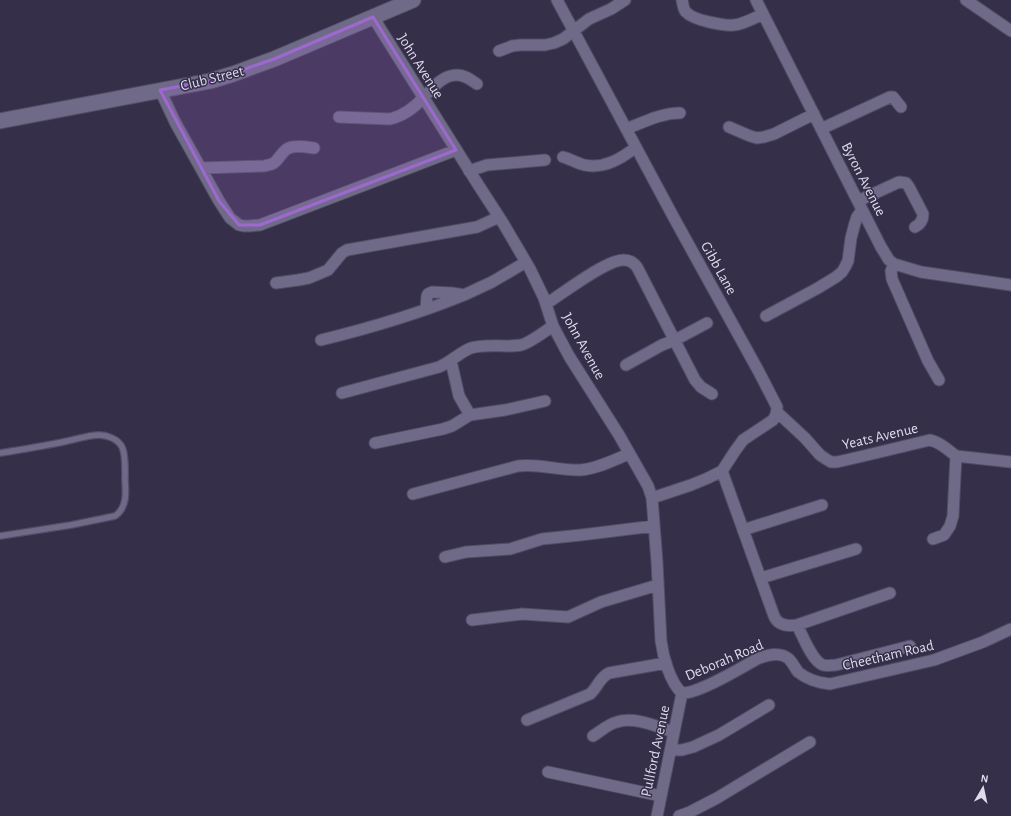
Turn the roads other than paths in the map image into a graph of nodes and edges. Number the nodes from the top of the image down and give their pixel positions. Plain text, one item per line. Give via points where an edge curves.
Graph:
1 (413, 0) edge
2 (557, 0) edge
3 (625, 0) edge
4 (682, 0) edge
5 (756, 0) edge
6 (966, 0) edge
7 (763, 14) junction
8 (373, 17) junction
9 (574, 31) junction
10 (1011, 31) edge
11 (499, 51) dead end
12 (477, 84) dead end
13 (160, 90) junction
14 (424, 98) junction
15 (901, 107) dead end
16 (680, 113) dead end
17 (814, 114) junction
18 (338, 117) dead end
19 (0, 121) edge
20 (729, 126) dead end
21 (626, 129) junction
22 (821, 129) junction
23 (314, 148) dead end
24 (636, 148) junction
25 (456, 150) junction
26 (563, 156) dead end
27 (545, 160) dead end
28 (201, 168) junction
29 (469, 171) junction
30 (860, 206) junction
31 (499, 217) junction
32 (915, 227) dead end
33 (526, 262) junction
34 (894, 264) junction
35 (276, 283) dead end
36 (1011, 285) edge
37 (546, 304) junction
38 (766, 316) dead end
39 (707, 323) dead end
40 (553, 326) junction
41 (321, 340) dead end
42 (675, 340) junction
43 (451, 361) junction
44 (626, 364) dead end
45 (939, 380) dead end
46 (342, 393) dead end
47 (712, 394) dead end
48 (545, 401) dead end
49 (777, 412) junction
50 (470, 415) junction
51 (374, 443) dead end
52 (0, 453) edge
53 (629, 454) junction
54 (956, 456) junction
55 (1011, 462) edge
56 (722, 470) junction
57 (413, 494) dead end
58 (652, 498) junction
59 (822, 505) dead end
60 (654, 526) junction
61 (743, 530) junction
62 (0, 536) edge
63 (933, 539) dead end
64 (856, 549) dead end
65 (445, 557) dead end
66 (761, 578) junction
67 (658, 584) junction
68 (890, 593) dead end
69 (472, 620) dead end
70 (797, 625) junction
71 (1011, 629) edge
72 (910, 646) dead end
73 (778, 654) joint
74 (666, 663) junction
75 (682, 693) junction
76 (769, 705) dead end
77 (527, 720) dead end
78 (674, 732) junction
79 (593, 736) dead end
80 (810, 742) dead end
81 (671, 750) junction
82 (548, 772) dead end
83 (661, 796) junction
84 (657, 816) edge
85 (679, 816) edge

1 - 8 main road, Club Street
2 - 9 street, Gibb Lane
3 - 9 street via 583,22
4 - 7 street via 686,12 691,16 721,24 740,24
5 - 7 street, Byron Avenue
6 - 10 street
7 - 17 street, Byron Avenue
8 - 13 main road, Club Street via 233,74
8 - 14 street, John Avenue
9 - 11 street via 554,43 512,46
9 - 21 street, Gibb Lane
12 - 14 street via 465,76 452,76 436,84
13 - 19 main road, Club Street
13 - 28 street
14 - 18 street via 397,118
14 - 25 street, John Avenue
15 - 22 street via 893,97 890,97
16 - 21 street via 663,115
17 - 20 street via 764,137 750,136
17 - 22 street, Byron Avenue
21 - 24 street, Gibb Lane
22 - 30 street, Byron Avenue
23 - 28 street via 288,148 275,162 264,166
24 - 26 street via 616,161 601,165 591,166
24 - 49 street, Gibb Lane via 759,372 775,402
25 - 28 street via 274,219 249,226 239,225 230,218
25 - 29 street, John Avenue
27 - 29 street via 487,165
29 - 31 street, John Avenue
30 - 32 street via 899,182 906,183 923,214 923,219
30 - 34 street, Byron Avenue via 886,255
30 - 38 street via 848,261 842,272
31 - 33 street, John Avenue
31 - 35 street via 477,227 347,250 328,270 309,278
33 - 37 street, John Avenue
33 - 41 street via 464,295 432,292 427,296 426,309
34 - 36 street via 921,272
34 - 45 street via 892,279
37 - 40 street, John Avenue
37 - 42 street via 596,271 619,260 631,261 637,267
39 - 42 street
40 - 43 street via 525,344 474,347
40 - 53 street, John Avenue
42 - 44 street
42 - 47 street via 695,380
43 - 46 street via 439,367
43 - 50 street via 460,396
48 - 50 street
49 - 54 street, Yeats Avenue via 820,455 831,462 930,440 940,443
49 - 56 street via 772,420 743,440
50 - 51 street via 442,430
52 - 62 lane via 105,436 116,440 123,447 126,492 123,506 115,516
53 - 57 street via 596,467 580,470 518,466
53 - 58 street, John Avenue
54 - 55 street
54 - 63 street via 953,516 944,535
56 - 58 street via 708,478
56 - 61 street
58 - 60 street, John Avenue
59 - 61 street
60 - 65 street via 542,539 510,549 466,552
60 - 67 street, John Avenue
61 - 66 street
64 - 66 street
66 - 70 street via 776,620 782,624
67 - 69 street via 601,602 568,617 522,614
67 - 74 street, John Avenue via 661,641
68 - 70 street
70 - 72 street via 813,656 824,665 836,665
71 - 73 street, Cheetham Road via 934,660 830,684 806,678 797,671 790,660
73 - 75 street, Deborah Road via 763,656 707,686
74 - 75 street, John Avenue
74 - 77 street via 610,673 602,677 590,694
75 - 78 street, Pullford Avenue
76 - 81 street via 719,735 693,747
78 - 79 street via 629,720 616,722
78 - 81 street, Pullford Avenue
80 - 85 street via 717,798
81 - 83 street, Pullford Avenue
82 - 83 street
83 - 84 street, Pullford Avenue

